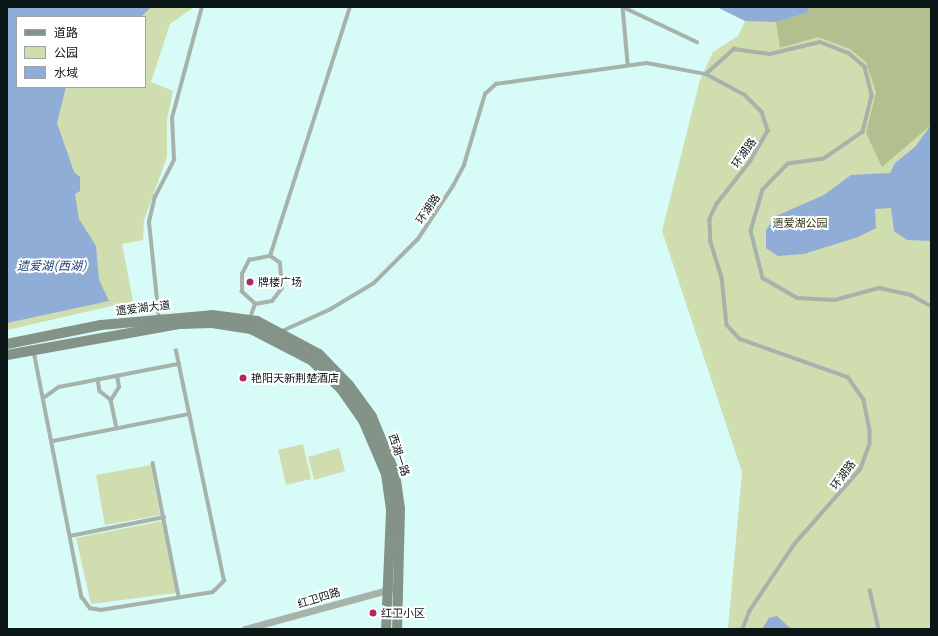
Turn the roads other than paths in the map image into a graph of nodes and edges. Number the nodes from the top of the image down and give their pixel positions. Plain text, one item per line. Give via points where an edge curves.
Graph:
1 (202, 7) edge
2 (350, 7) edge
3 (623, 7) edge
4 (697, 42) dead end
5 (628, 63) junction
6 (706, 74) junction
7 (270, 256) junction
8 (255, 304) junction
9 (931, 306) edge
10 (159, 323) junction
11 (248, 324) junction
12 (281, 331) junction
13 (272, 338) junction
14 (7, 344) edge
15 (34, 350) junction
16 (176, 351) dead end
17 (7, 355) edge
18 (179, 364) junction
19 (117, 376) junction
20 (98, 379) junction
21 (45, 397) junction
22 (111, 400) junction
23 (189, 414) junction
24 (117, 428) junction
25 (53, 441) junction
26 (154, 463) dead end
27 (164, 517) junction
28 (70, 536) junction
29 (398, 587) junction
30 (387, 589) junction
31 (870, 590) dead end
32 (179, 597) junction
33 (245, 629) edge
34 (386, 629) edge
35 (397, 629) edge
36 (742, 629) edge
37 (879, 629) edge

1 - 10 lane via 172,118 174,160 155,197 149,222
2 - 7 lane
3 - 4 lane
3 - 5 lane
5 - 6 lane, 环湖路 via 647,63
5 - 12 lane, 环湖路 via 504,81 489,89 464,165 440,210 418,239 394,265 352,297
6 - 9 lane via 734,49 770,54 820,42 849,53 865,67 872,96 863,132 824,159 788,164 763,190 751,231 763,278 797,298 835,300 878,288 911,295
6 - 36 lane, 环湖路 via 754,103 768,125 762,144 716,204 710,219 711,242 722,277 727,325 740,339 848,377 864,400 870,430 870,444 861,469 796,544 750,611
7 - 8 lane via 280,263 282,288 272,301
7 - 8 lane via 249,260 242,274 242,292
8 - 11 lane
10 - 11 main road, 遗爱湖大道
10 - 14 main road, 遗爱湖大道
10 - 15 main road, 遗爱湖大道
11 - 12 main road, 遗爱湖大道
11 - 13 main road, 遗爱湖大道
12 - 13 lane, 环湖路
12 - 29 main road, 西湖一路 via 319,354 349,385 372,417 383,441 395,473 400,509
13 - 30 main road, 西湖一路 via 311,360 341,389 363,420 386,474 391,511
15 - 17 main road, 遗爱湖大道
15 - 21 lane
16 - 18 lane
18 - 19 lane
18 - 23 lane
19 - 20 lane
19 - 22 lane via 120,387
20 - 21 lane via 59,387
20 - 22 lane via 100,391
21 - 25 lane
22 - 24 lane
23 - 24 lane
23 - 32 lane via 224,581 213,592
24 - 25 lane
25 - 28 lane
26 - 27 lane
27 - 28 lane
27 - 32 lane
28 - 32 lane via 82,597 90,608
29 - 30 street, 红卫四路
29 - 35 main road, 西湖一路
30 - 33 street, 红卫四路
30 - 34 main road, 西湖一路
31 - 37 lane

